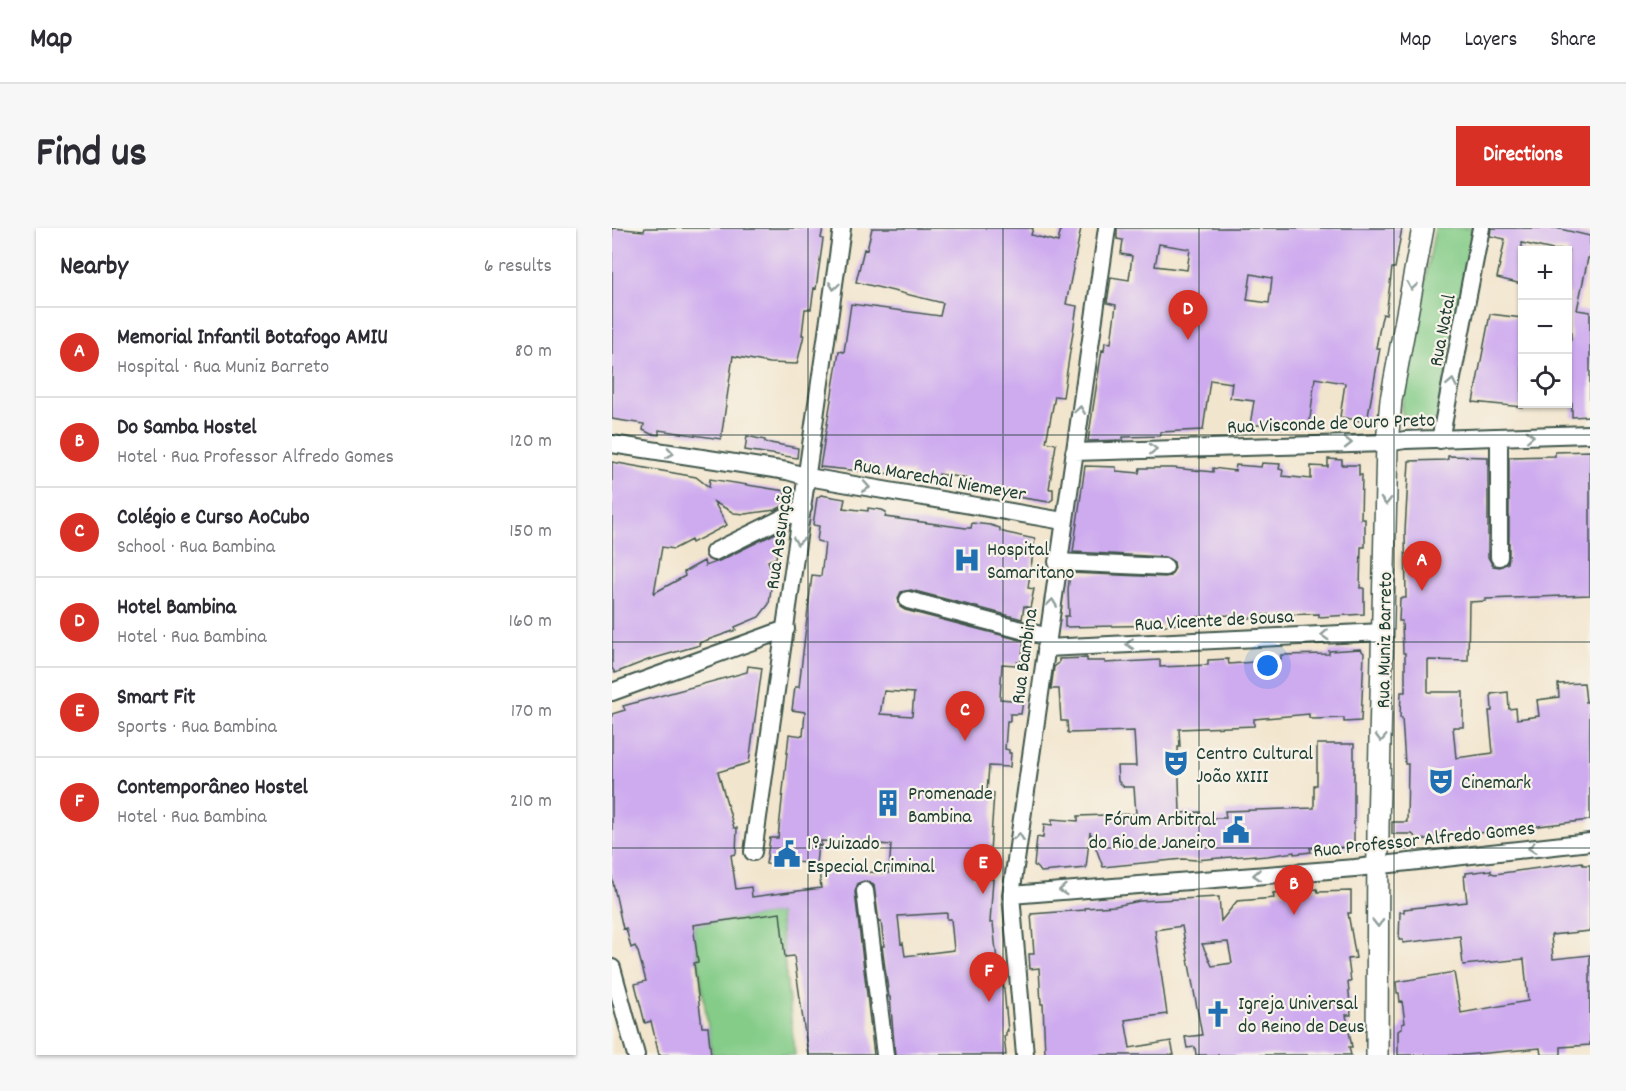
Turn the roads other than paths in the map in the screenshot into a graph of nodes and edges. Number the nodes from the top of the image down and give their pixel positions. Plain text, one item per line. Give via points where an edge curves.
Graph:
1 (842, 228) edge
2 (1107, 228) edge
3 (1423, 228) edge
4 (1481, 228) edge
5 (1590, 434) edge
6 (1499, 437) junction
7 (1440, 440) junction
8 (1387, 443) junction
9 (612, 444) edge
10 (1074, 452) junction
11 (808, 477) junction
12 (803, 507) junction
13 (1064, 521) junction
14 (714, 552) dead end
15 (1499, 557) dead end
16 (1057, 562) junction
17 (1165, 567) dead end
18 (908, 600) dead end
19 (786, 629) junction
20 (1383, 632) junction
21 (1047, 643) junction
22 (612, 692) edge
23 (1590, 842) edge
24 (753, 852) dead end
25 (1378, 864) junction
26 (865, 891) dead end
27 (1011, 895) junction
28 (612, 968) edge
29 (636, 1055) edge
30 (885, 1055) edge
31 (1025, 1055) edge
32 (1377, 1055) edge

1 -> 11 street, Rua Assunção
10 -> 2 street, Rua Bambina
3 -> 8 main road, Rua Muniz Barreto via 1391,400
7 -> 4 street, Rua Natal
6 -> 5 street, Rua Visconde de Ouro Preto
6 - 7 street, Rua Visconde de Ouro Preto
6 - 15 street
7 - 8 street, Rua Visconde de Ouro Preto
10 -> 8 street, Rua Visconde de Ouro Preto
8 -> 20 main road, Rua Muniz Barreto
9 -> 11 street, Rua Marechal Niemeyer
10 - 13 street, Rua Bambina
11 - 12 street, Rua Assunção
11 -> 13 street, Rua Marechal Niemeyer
12 - 14 street
12 -> 19 street, Rua Assunção
13 - 16 street, Rua Bambina
16 - 17 street
21 -> 16 street, Rua Bambina
18 - 21 street, Rua Vicente de Sousa
19 - 22 street
19 - 24 street, Rua Assunção
20 -> 21 street, Rua Vicente de Sousa
20 -> 25 main road, Rua Muniz Barreto
27 -> 21 street, Rua Bambina
23 -> 25 street, Rua Professor Alfredo Gomes
25 -> 27 street, Rua Professor Alfredo Gomes
25 -> 32 main road, Rua Muniz Barreto
26 - 30 street
27 - 31 street, Rua Bambina
28 - 29 street

